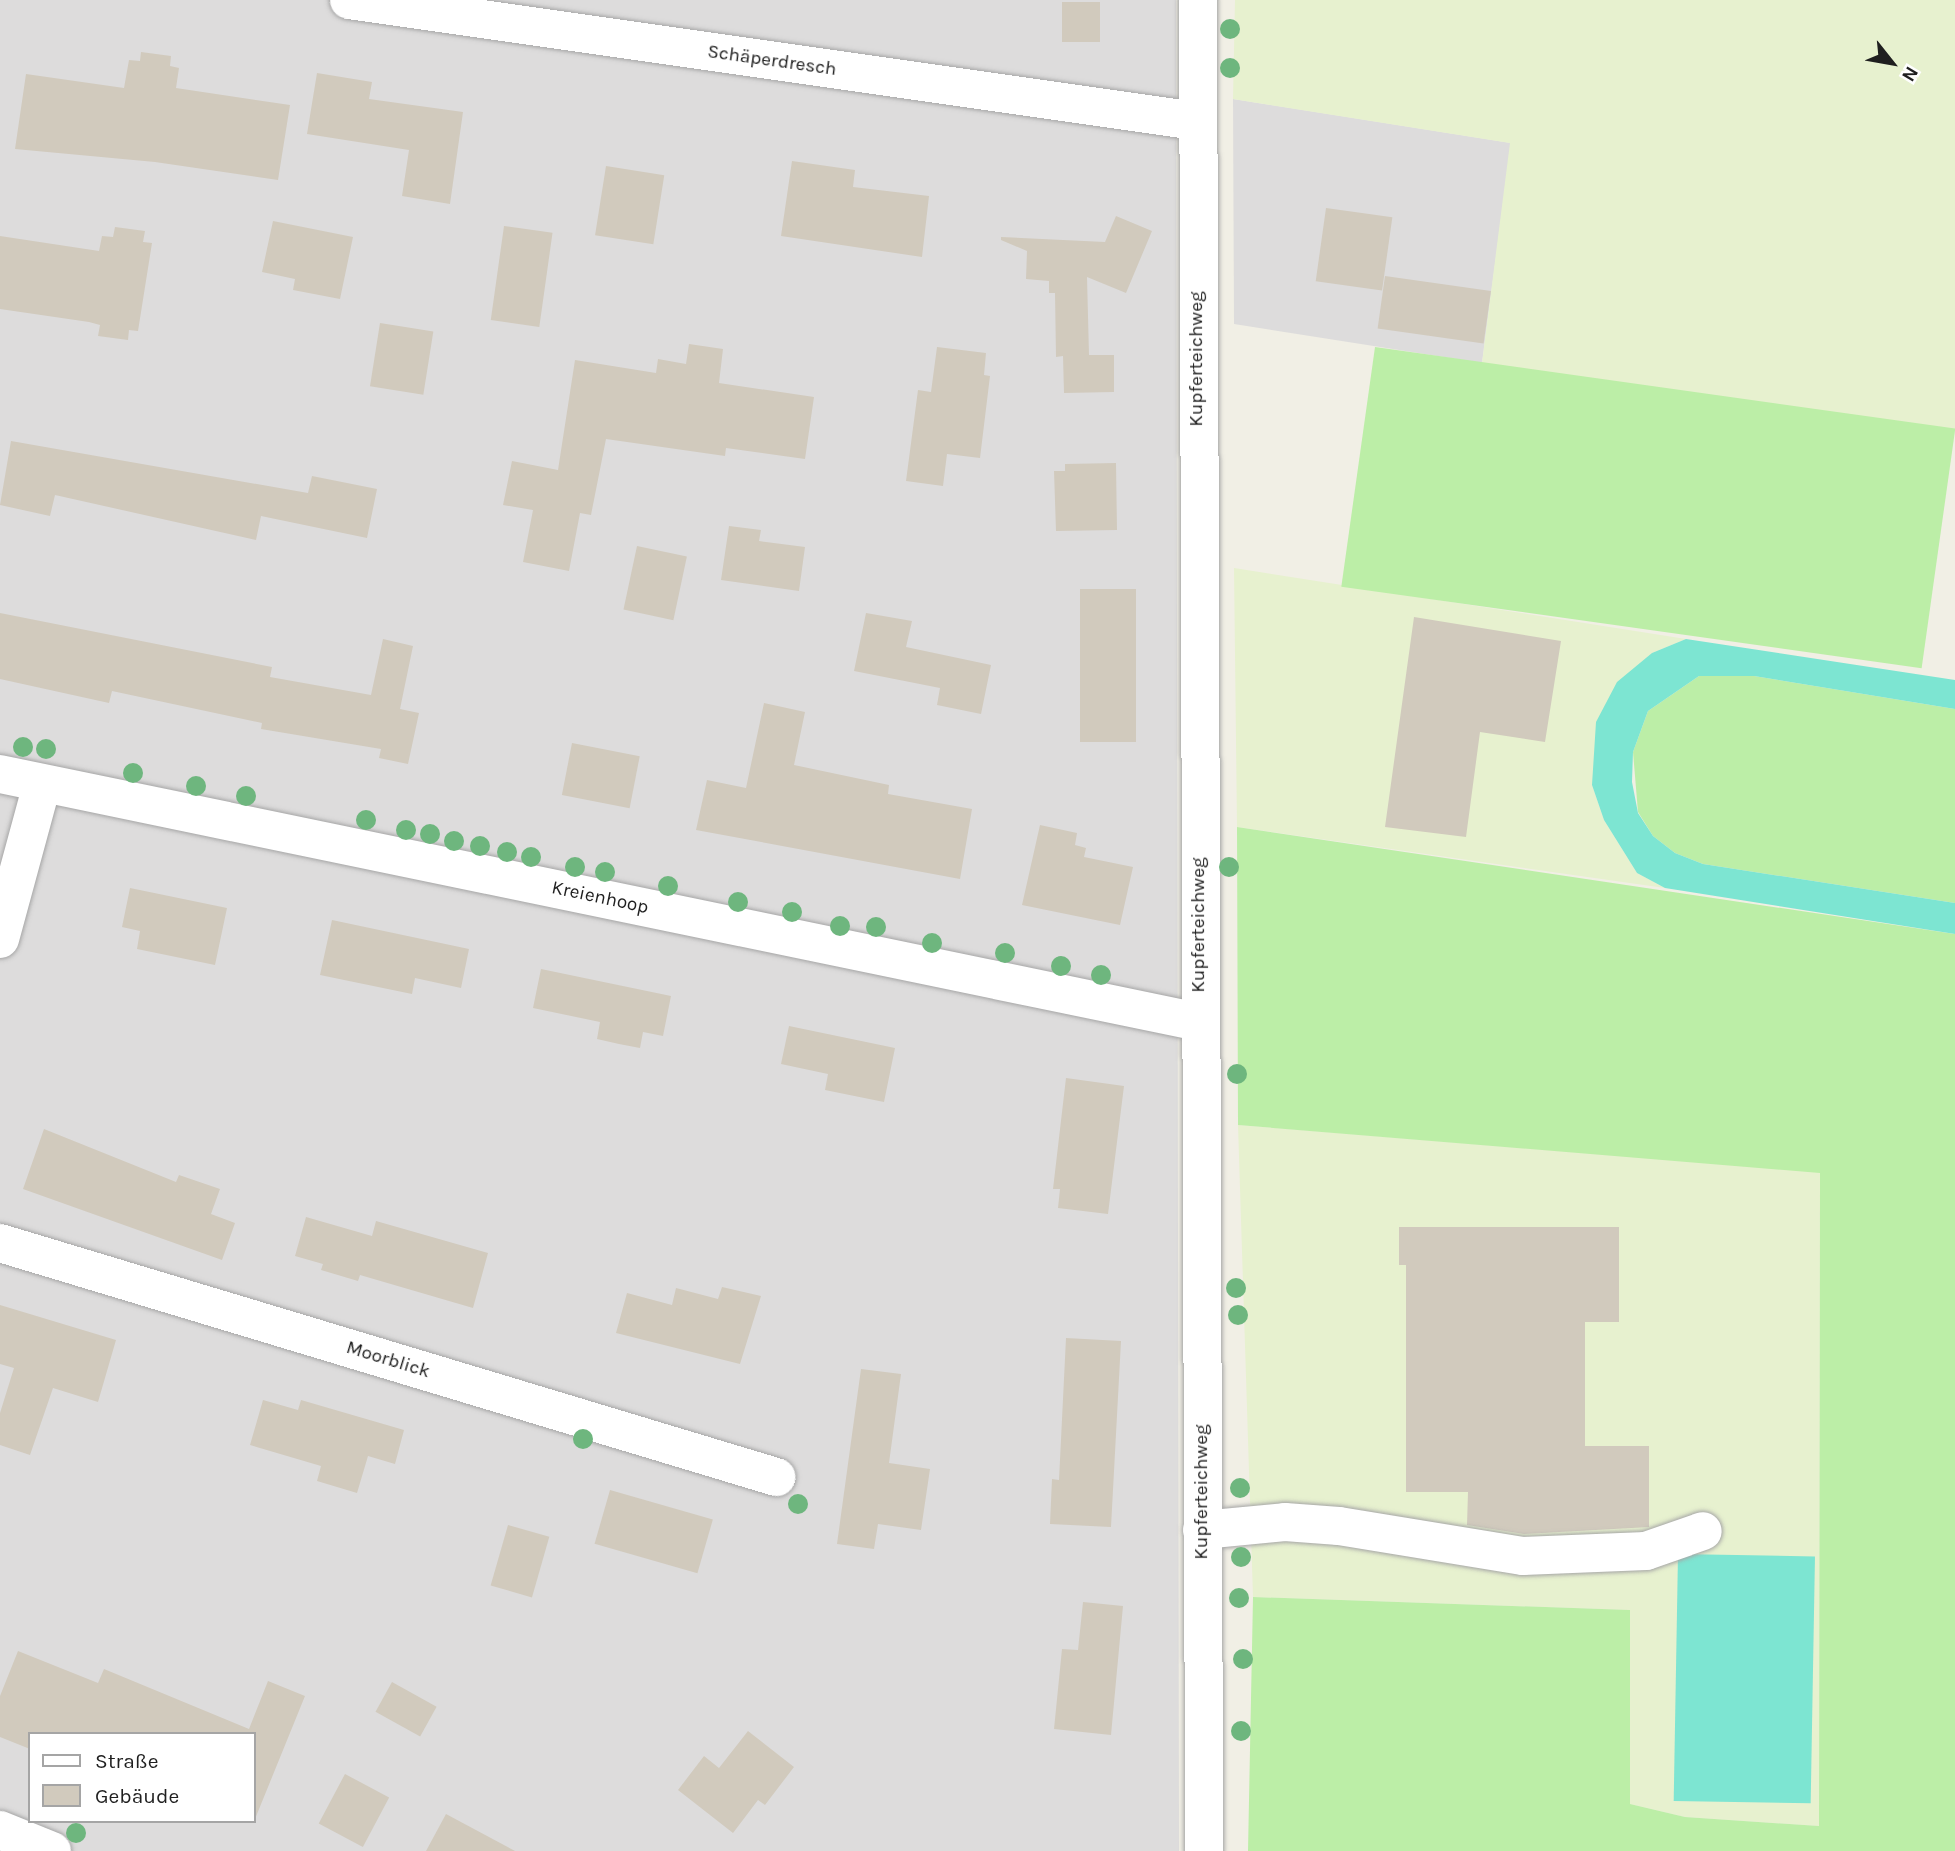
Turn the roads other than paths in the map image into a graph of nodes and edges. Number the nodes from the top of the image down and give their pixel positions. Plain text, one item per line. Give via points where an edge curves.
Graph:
1 (349, 0) edge
2 (1198, 0) edge
3 (1196, 121) junction
4 (0, 774) edge
5 (42, 784) junction
6 (0, 939) edge
7 (1199, 1022) junction
8 (0, 1243) edge
9 (776, 1477) dead end
10 (1202, 1530) junction
11 (1703, 1531) dead end
12 (0, 1830) edge
13 (52, 1851) edge
14 (1204, 1851) edge

1 - 3 street, Schäperdresch
2 - 3 street, Kupferteichweg
3 - 7 street, Kupferteichweg
4 - 5 street, Kreienhoop
5 - 6 street
5 - 7 street, Kreienhoop
7 - 10 street, Kupferteichweg
8 - 9 street, Moorblick
10 - 11 street via 1285,1522 1339,1526 1523,1556 1647,1551
10 - 14 street, Kupferteichweg
12 - 13 street

